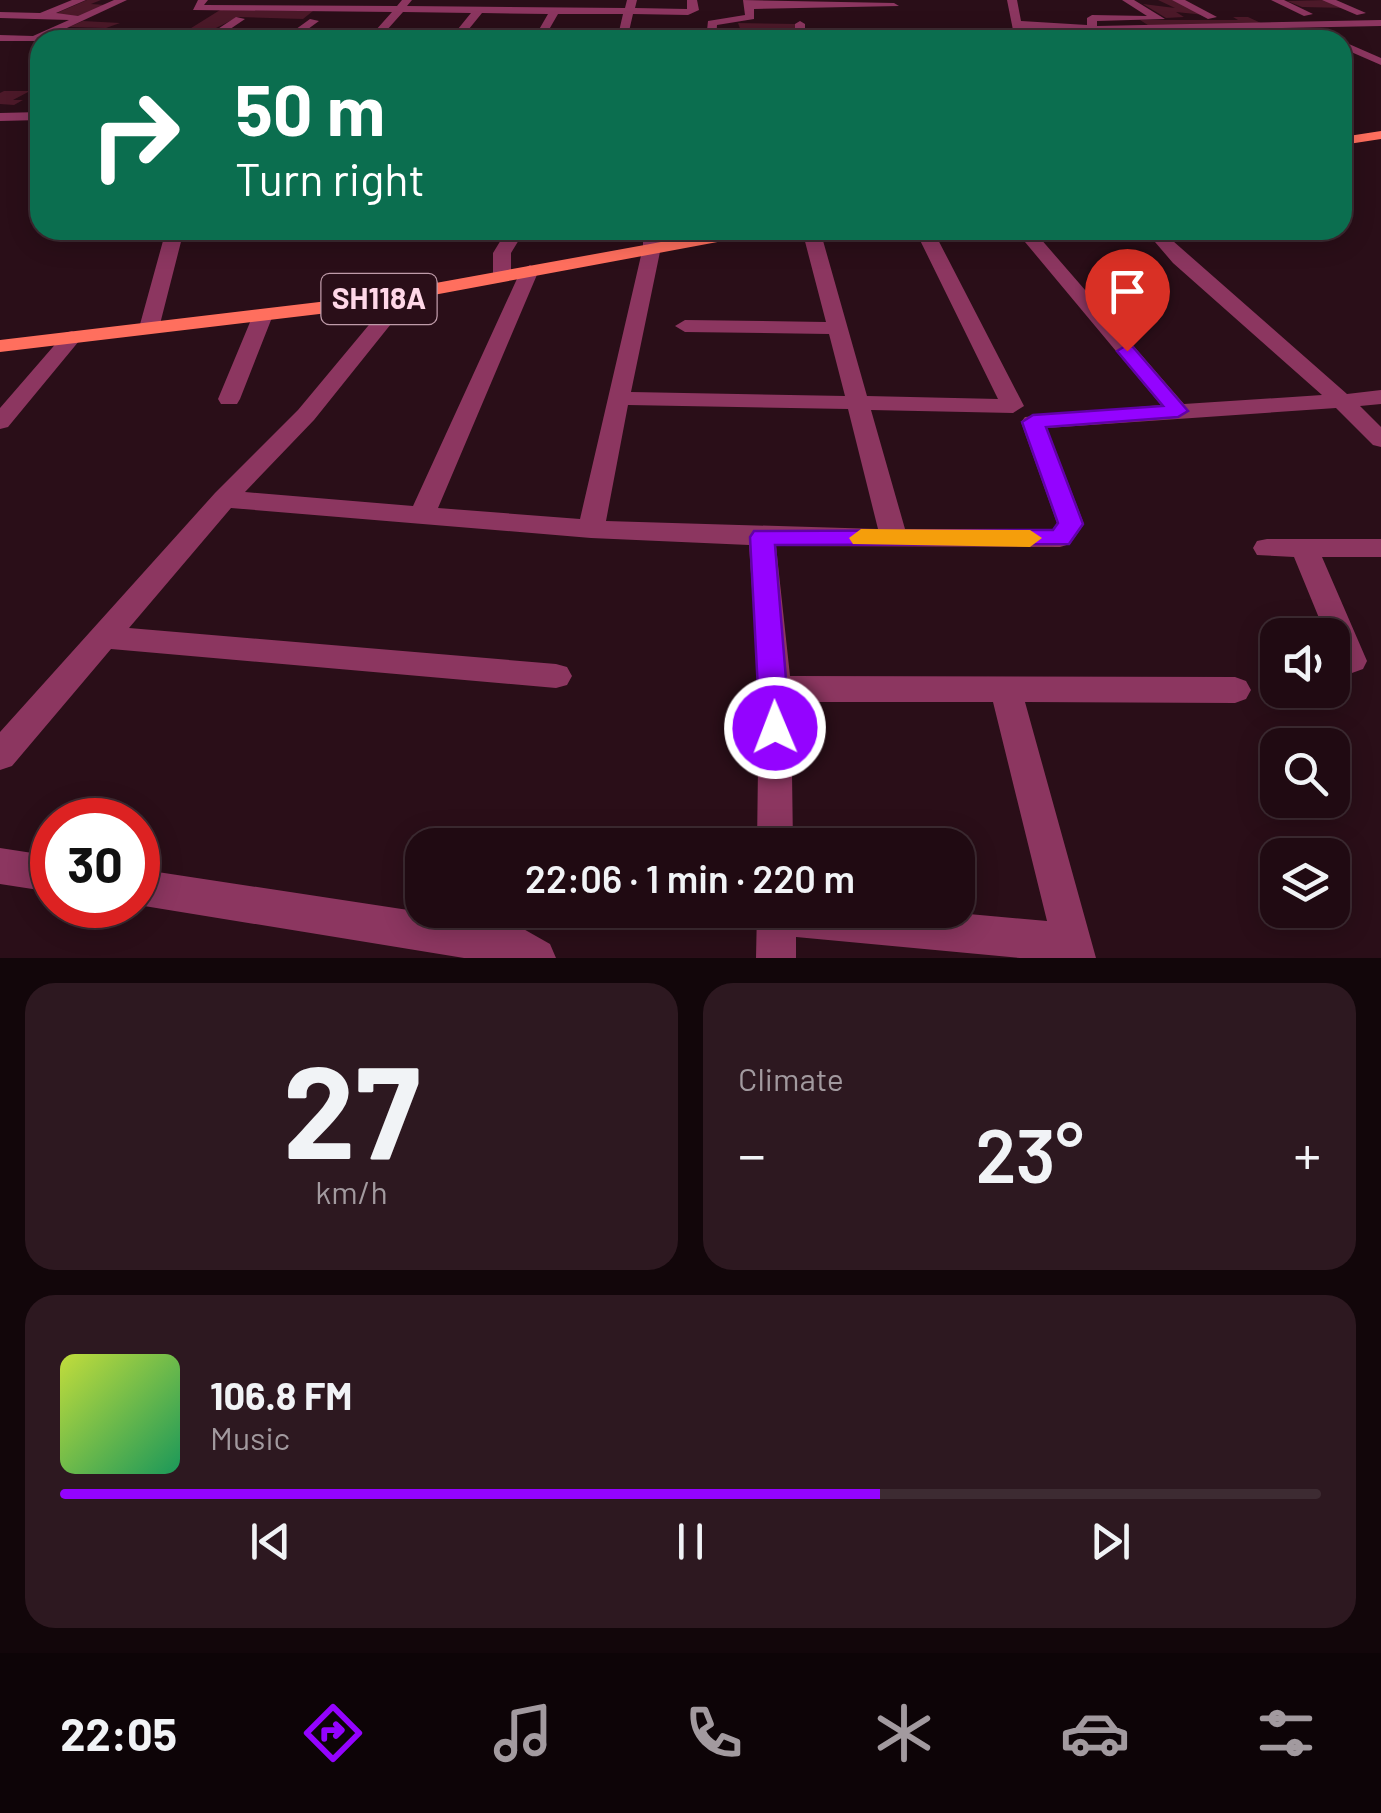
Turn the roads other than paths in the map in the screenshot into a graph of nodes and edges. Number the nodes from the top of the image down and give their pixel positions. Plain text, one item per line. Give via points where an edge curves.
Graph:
1 (80, 0) edge
2 (122, 0) edge
3 (203, 0) edge
4 (692, 0) edge
5 (1012, 0) edge
6 (1127, 0) edge
7 (1177, 0) edge
8 (1276, 0) edge
9 (1327, 0) edge
10 (748, 3) edge
11 (893, 3) edge
12 (403, 4) edge
13 (631, 6) edge
14 (821, 8) edge
15 (479, 10) junction
16 (555, 11) junction
17 (1381, 13) edge
18 (0, 14) edge
19 (19, 16) junction
20 (41, 16) junction
21 (84, 18) junction
22 (1364, 18) junction
23 (240, 19) dead end
24 (902, 19) dead end
25 (1306, 19) junction
26 (314, 21) dead end
27 (1215, 22) junction
28 (0, 23) edge
29 (800, 24) dead end
30 (1015, 24) junction
31 (1163, 24) junction
32 (1381, 26) edge
33 (56, 30) edge
34 (222, 30) edge
35 (301, 30) edge
36 (381, 30) edge
37 (462, 30) edge
38 (544, 30) edge
39 (712, 30) edge
40 (800, 30) edge
41 (1017, 30) edge
42 (1170, 30) edge
43 (1227, 30) edge
44 (1321, 30) edge
45 (0, 38) edge
46 (30, 39) edge
47 (30, 41) edge
48 (1352, 49) edge
49 (1, 54) edge
50 (1352, 63) edge
51 (1381, 63) edge
52 (30, 116) edge
53 (0, 118) edge
54 (1381, 135) edge
55 (1352, 139) edge
56 (172, 240) edge
57 (510, 240) edge
58 (648, 240) edge
59 (652, 240) edge
60 (814, 240) edge
61 (929, 240) edge
62 (1033, 240) edge
63 (1164, 240) edge
64 (530, 270) junction
65 (502, 276) junction
66 (405, 294) junction
67 (263, 314) junction
68 (685, 326) dead end
69 (149, 328) junction
70 (838, 328) junction
71 (72, 337) junction
72 (0, 346) edge
73 (229, 398) dead end
74 (618, 398) junction
75 (1381, 398) edge
76 (1342, 401) junction
77 (860, 404) junction
78 (1178, 411) junction
79 (1023, 414) junction
80 (0, 422) edge
81 (1381, 440) edge
82 (224, 499) junction
83 (422, 514) junction
84 (590, 529) junction
85 (762, 537) junction
86 (894, 538) junction
87 (1266, 548) dead end
88 (1304, 548) junction
89 (1381, 548) edge
90 (105, 637) junction
91 (1352, 662) dead end
92 (556, 676) dead end
93 (775, 689) junction
94 (1006, 689) junction
95 (1235, 690) dead end
96 (0, 756) edge
97 (776, 828) edge
98 (0, 866) edge
99 (30, 871) edge
100 (160, 890) edge
101 (776, 928) edge
102 (897, 928) edge
103 (1074, 950) edge
104 (536, 958) edge
105 (776, 958) edge

1 - 20 street
2 - 21 street
3 - 12 street via 198,8
4 - 13 street via 694,10 688,12
5 - 30 street
6 - 31 street
7 - 27 street
8 - 25 street
9 - 22 street
10 - 14 street
10 - 39 street via 747,18 712,23
11 - 14 street
11 - 24 street
12 - 15 street
12 - 36 street
13 - 16 street
15 - 16 street
15 - 37 street
16 - 38 street
17 - 22 street
18 - 19 street
19 - 20 street
19 - 28 street
20 - 21 street
21 - 33 street
22 - 25 street
22 - 32 street
23 - 34 street
25 - 27 street
25 - 44 street
26 - 35 street
27 - 31 street
27 - 43 street
29 - 40 street
30 - 31 street
30 - 41 street
31 - 42 street
45 - 46 street
47 - 49 street
48 - 51 street
50 - 51 street
52 - 53 street
54 - 55 main road
56 - 69 street
57 - 65 street
58 - 64 main road, SH118A
59 - 74 street
60 - 70 street
61 - 79 street
62 - 78 street
63 - 76 street
64 - 65 main road, SH118A
64 - 83 street
65 - 66 main road, SH118A
66 - 67 main road, SH118A
66 - 82 street via 306,415
67 - 69 main road, SH118A
67 - 73 street
68 - 70 street
69 - 71 main road, SH118A
70 - 77 street
71 - 72 main road, SH118A
71 - 80 street
74 - 77 street
74 - 84 street
75 - 76 street
76 - 78 street
76 - 81 street
77 - 79 street
77 - 86 street
78 - 79 street via 1088,418
79 - 86 street via 1071,524 1068,532 1060,538
82 - 83 street
82 - 90 street
83 - 84 street
84 - 85 street
85 - 86 street
85 - 93 street
87 - 88 street
88 - 89 street
88 - 91 street
90 - 92 street
90 - 96 street
93 - 94 street
93 - 97 street
94 - 95 street
94 - 103 street
98 - 99 street
100 - 104 street via 520,947
101 - 105 street
102 - 103 street

